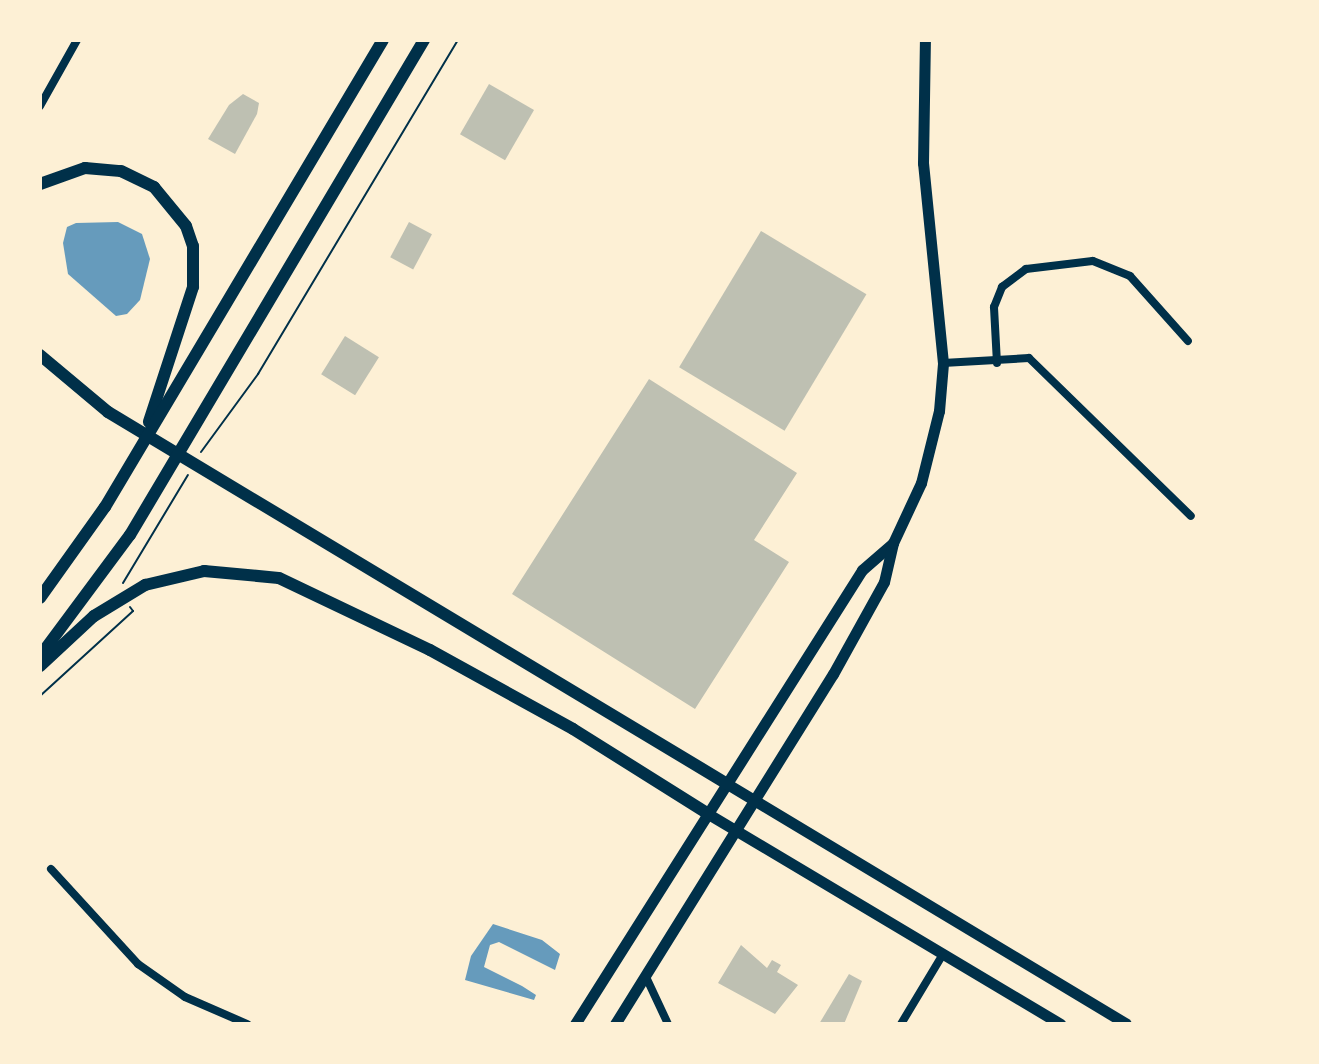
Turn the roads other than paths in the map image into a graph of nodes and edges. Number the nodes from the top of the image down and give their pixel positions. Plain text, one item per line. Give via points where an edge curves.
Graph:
1 (77, 40) edge
2 (383, 40) edge
3 (424, 40) edge
4 (925, 40) edge
5 (40, 106) edge
6 (40, 184) edge
7 (1188, 341) dead end
8 (40, 355) edge
9 (943, 363) junction
10 (997, 363) junction
11 (140, 447) junction
12 (1191, 516) dead end
13 (893, 543) junction
14 (40, 598) edge
15 (40, 656) edge
16 (40, 666) edge
17 (729, 785) junction
18 (757, 802) junction
19 (710, 815) junction
20 (738, 832) junction
21 (51, 869) dead end
22 (943, 954) junction
23 (646, 977) junction
24 (247, 1024) edge
25 (575, 1024) edge
26 (615, 1024) edge
27 (668, 1024) edge
28 (901, 1024) edge
29 (1060, 1024) edge
30 (1126, 1024) edge

1 - 5 street
2 - 11 highway
3 - 15 highway via 130,535
4 - 9 main road via 923,163
6 - 11 highway via 85,168 121,171 165,196 186,226 193,246 193,287
7 - 10 street via 1130,276 1093,261 1026,269 1002,287 994,307
8 - 17 highway via 108,412
9 - 10 street
9 - 13 main road via 932,447
10 - 12 street via 1029,358
11 - 14 highway
13 - 17 main road via 862,570
13 - 18 main road via 884,582
16 - 19 highway via 94,616 145,585 204,571 279,578 454,663
17 - 18 main road
17 - 19 main road
18 - 20 main road
18 - 30 main road
19 - 20 main road
19 - 25 main road
20 - 22 main road
20 - 23 main road
21 - 24 street via 138,964 197,1003
22 - 28 street
22 - 29 main road
23 - 26 main road
23 - 27 street

